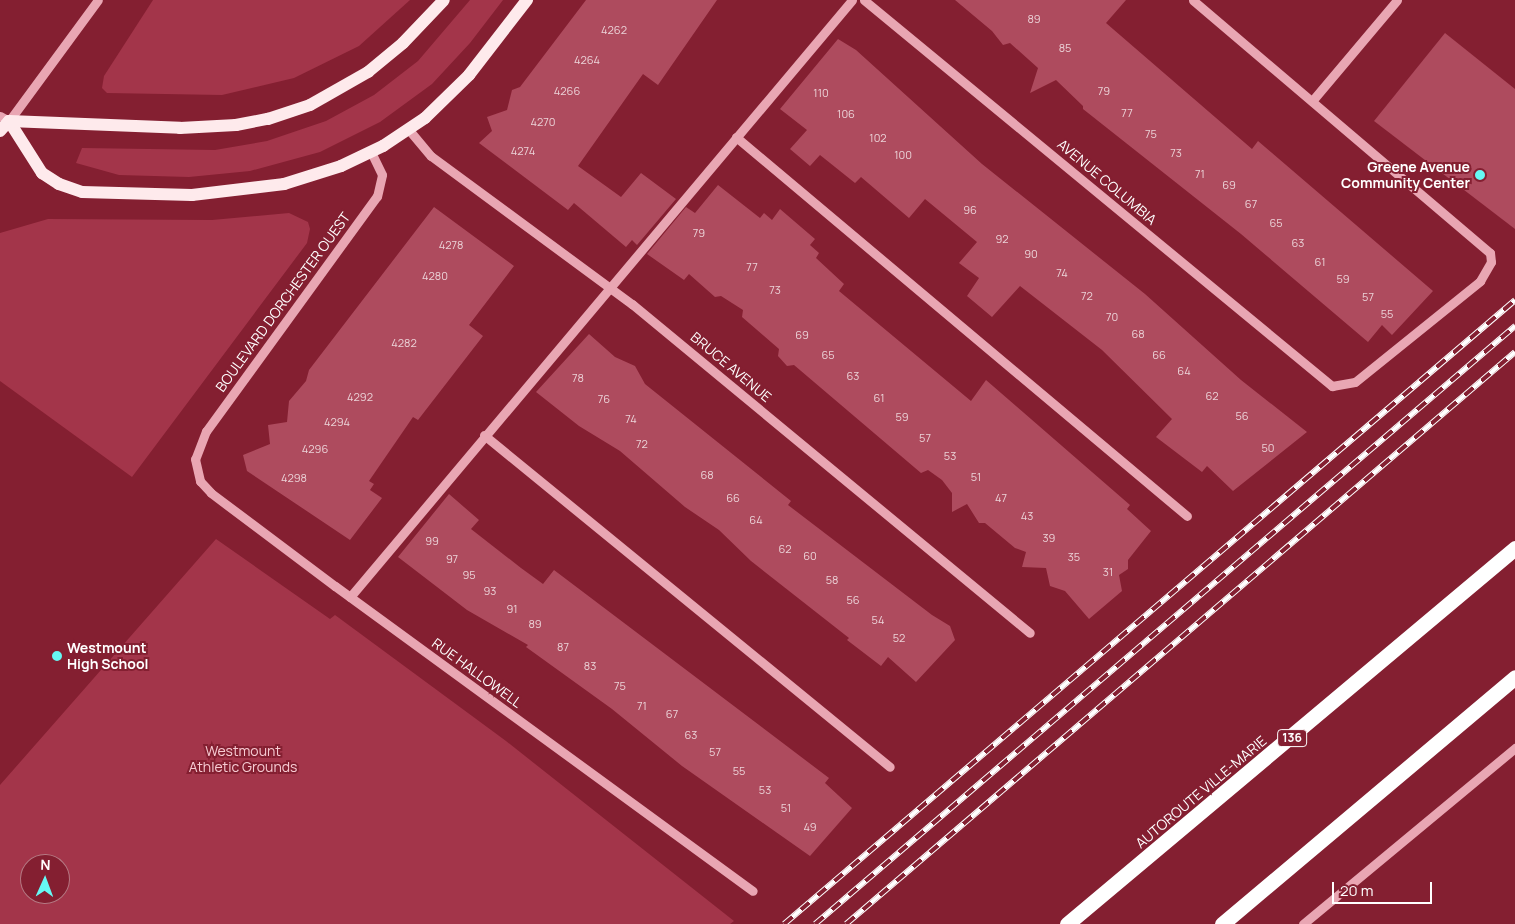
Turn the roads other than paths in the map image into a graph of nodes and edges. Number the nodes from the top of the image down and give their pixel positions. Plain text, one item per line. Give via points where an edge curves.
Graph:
1 (98, 0) edge
2 (444, 0) edge
3 (527, 0) edge
4 (852, 0) edge
5 (864, 0) edge
6 (1193, 0) edge
7 (1397, 0) edge
8 (1312, 100) junction
9 (3, 123) edge
10 (409, 130) junction
11 (736, 138) junction
12 (371, 152) junction
13 (610, 286) junction
14 (484, 435) junction
15 (195, 468) joint
16 (1187, 516) dead end
17 (1515, 548) edge
18 (350, 597) junction
19 (1030, 633) dead end
20 (1515, 676) edge
21 (1515, 748) edge
22 (890, 767) dead end
23 (753, 891) dead end
24 (1067, 924) edge
25 (1222, 924) edge
26 (1303, 924) edge

1 - 9 street
2 - 9 main road via 403,43 368,72 310,105 268,119 236,125 180,128
3 - 10 main road via 464,80
4 - 11 street
5 - 8 street, AVENUE COLUMBIA via 1332,386 1356,382 1369,373 1480,281 1491,262 1490,254
6 - 8 street
7 - 8 street
9 - 12 main road via 42,173 70,188 94,193 192,195 263,189 322,173
10 - 12 main road
10 - 13 street, BRUCE AVENUE via 431,156
11 - 13 street
11 - 16 street
12 - 15 street, BOULEVARD DORCHESTER OUEST via 382,176 377,196 206,431 196,451
13 - 14 street
13 - 19 street, BRUCE AVENUE
14 - 18 street
14 - 22 street
15 - 18 street, RUE HALLOWELL via 210,493
17 - 24 highway, AUTOROUTE VILLE-MARIE / 136
18 - 23 street, RUE HALLOWELL
20 - 25 highway
21 - 26 street

